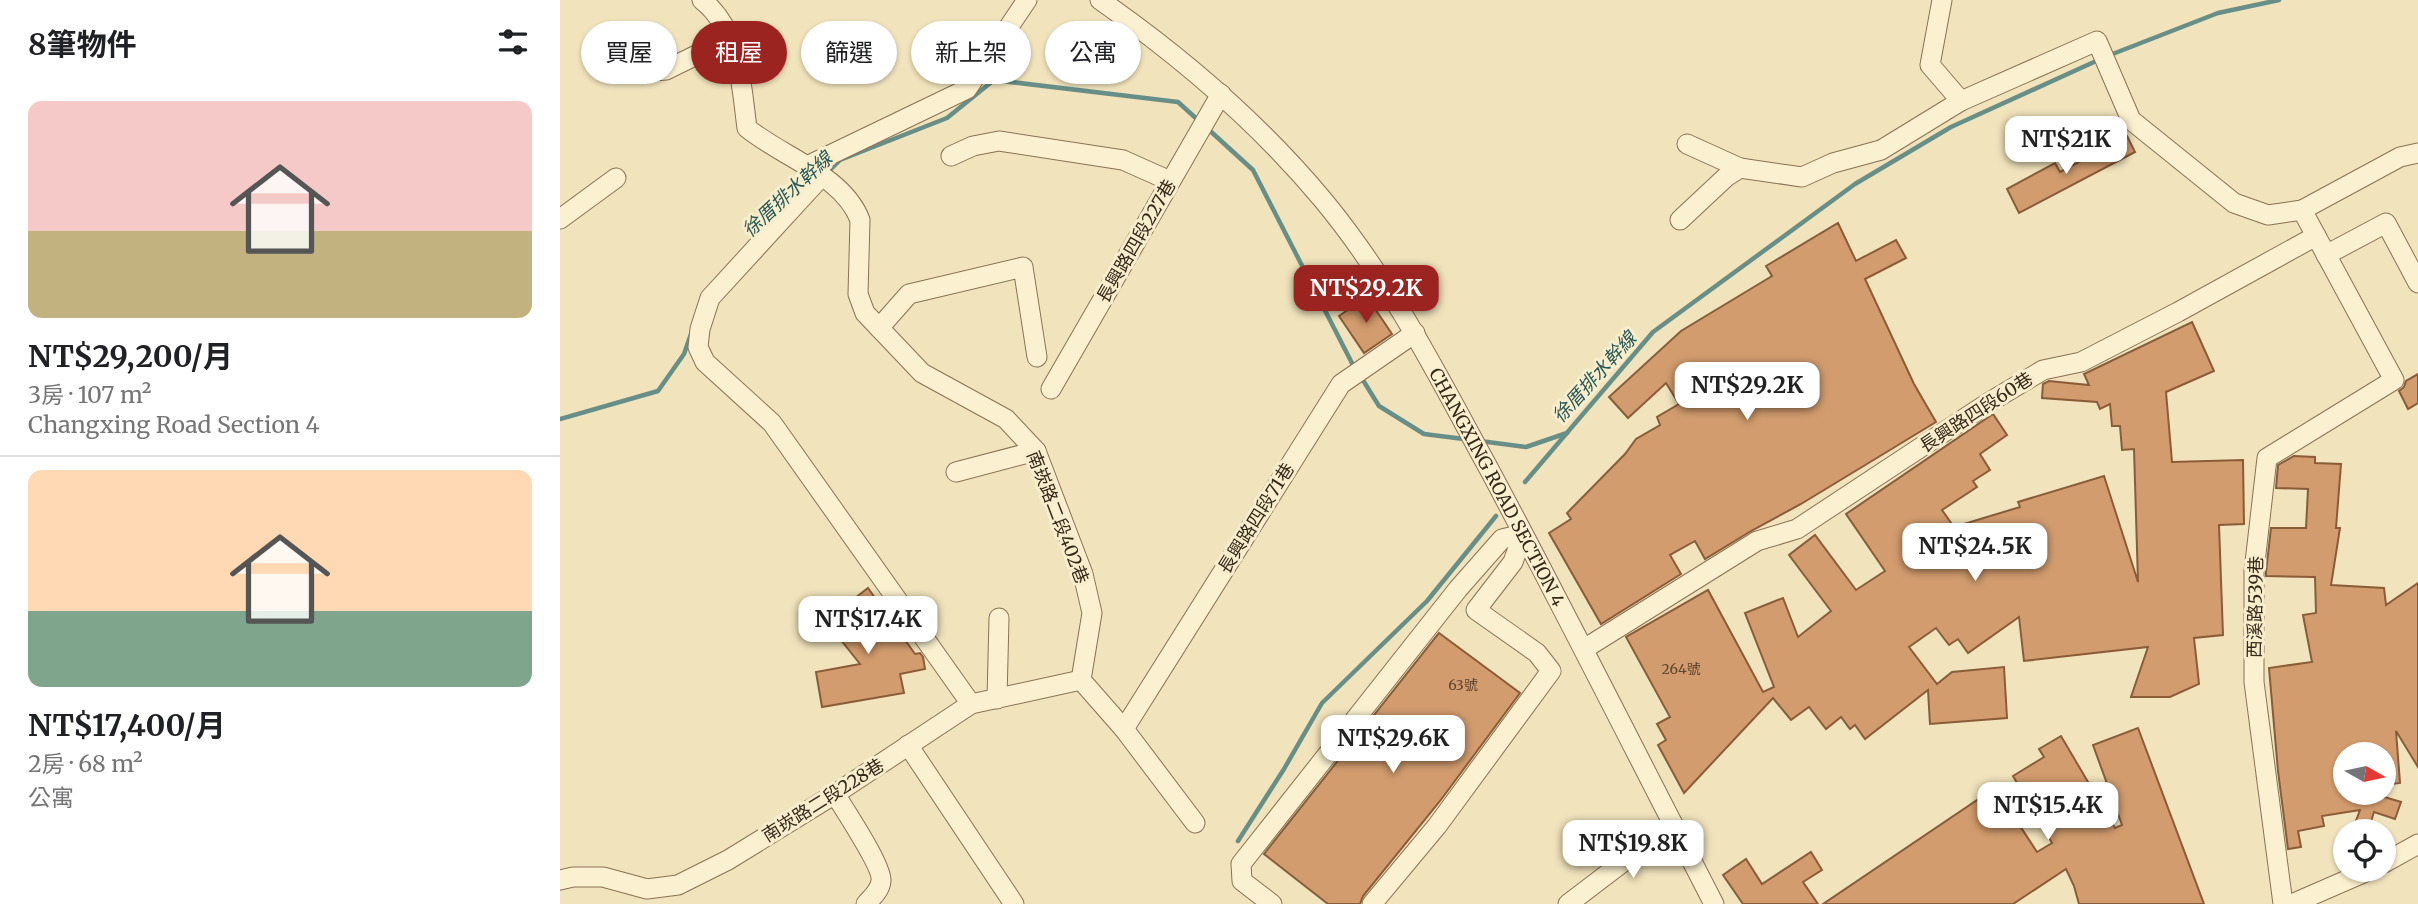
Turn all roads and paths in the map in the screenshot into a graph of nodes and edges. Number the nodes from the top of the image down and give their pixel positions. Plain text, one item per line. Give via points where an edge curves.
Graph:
1 (702, 0) edge
2 (1027, 0) edge
3 (1100, 0) edge
4 (1942, 0) edge
5 (720, 21) edge
6 (740, 84) edge
7 (1222, 94) junction
8 (1961, 102) junction
9 (1687, 144) dead end
10 (2418, 153) edge
11 (951, 156) dead end
12 (1740, 168) junction
13 (814, 171) junction
14 (617, 178) dead end
15 (1170, 181) junction
16 (2302, 210) junction
17 (560, 219) edge
18 (1680, 220) dead end
19 (2316, 236) junction
20 (2326, 255) junction
21 (2418, 283) edge
22 (879, 328) junction
23 (1415, 333) junction
24 (1037, 357) dead end
25 (1051, 389) dead end
26 (1036, 452) junction
27 (957, 472) dead end
28 (1523, 534) junction
29 (1453, 595) junction
30 (1476, 610) junction
31 (999, 618) dead end
32 (1584, 649) junction
33 (1081, 680) junction
34 (997, 699) junction
35 (971, 704) junction
36 (1124, 729) junction
37 (908, 745) junction
38 (835, 794) junction
39 (1195, 823) dead end
40 (1673, 824) junction
41 (2418, 844) edge
42 (2396, 856) edge
43 (560, 880) edge
44 (2342, 882) edge
45 (866, 904) edge
46 (1014, 904) edge
47 (1272, 904) edge
48 (1372, 904) edge
49 (1568, 904) edge
50 (1714, 904) edge
51 (2283, 904) edge
52 (2292, 904) edge

1 - 5 street, 南崁路二段402巷
2 - 13 street via 967,89
3 - 7 street, CHANGXING ROAD SECTION 4
4 - 8 street via 1930,65
6 - 13 street, 南崁路二段402巷 via 747,128
7 - 15 street, 長興路四段227巷
7 - 23 street, CHANGXING ROAD SECTION 4 via 1323,200 1384,281
8 - 12 street via 1881,150 1802,177
8 - 16 street via 2097,41 2131,120 2234,203 2268,215
9 - 12 street
10 - 16 street via 2400,157
11 - 15 street via 999,141 1123,160
12 - 18 street
13 - 22 street, 南崁路二段402巷 via 856,210 860,220 858,294 865,313
13 - 35 street via 710,298 698,347 705,362 772,423
14 - 17 street
15 - 25 street, 長興路四段227巷
16 - 19 street
19 - 20 street
19 - 32 street, 長興路四段60巷 via 2081,362 2043,370 1797,529 1757,541
20 - 21 street via 2386,223
20 - 51 street, 西溪路539巷 via 2394,380 2267,458 2254,571 2254,682
22 - 24 street via 909,294 1023,267
22 - 26 street, 南崁路二段402巷 via 922,373 1006,419
23 - 28 street, CHANGXING ROAD SECTION 4
23 - 36 street, 長興路四段71巷 via 1341,384
26 - 27 street
26 - 33 street, 南崁路二段402巷 via 1083,574 1092,613
28 - 29 street via 1502,539
28 - 30 street via 1513,562
28 - 32 street, CHANGXING ROAD SECTION 4
29 - 30 street
29 - 47 street via 1241,864 1242,881
30 - 48 street via 1537,653 1551,671 1437,826
31 - 34 street
32 - 40 street, CHANGXING ROAD SECTION 4
33 - 34 street, 南崁路二段228巷
33 - 36 street
34 - 35 street, 南崁路二段228巷
35 - 37 street, 南崁路二段228巷
36 - 39 street
37 - 38 street, 南崁路二段228巷
37 - 46 street
38 - 43 street, 南崁路二段228巷 via 728,860 678,884 647,889 603,877
38 - 45 street via 882,879
40 - 49 street
40 - 50 street, CHANGXING ROAD SECTION 4
41 - 42 street
44 - 52 street

